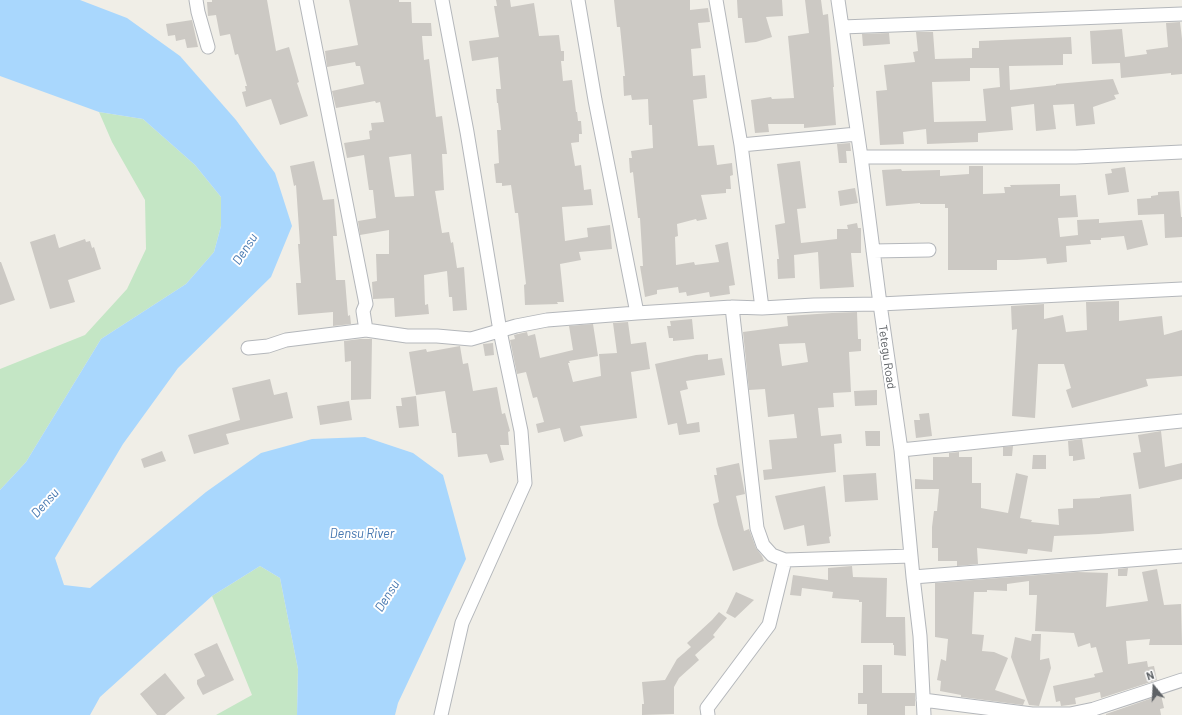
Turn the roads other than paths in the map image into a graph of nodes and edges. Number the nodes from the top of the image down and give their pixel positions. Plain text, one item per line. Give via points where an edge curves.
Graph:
1 (196, 0) edge
2 (306, 0) edge
3 (442, 0) edge
4 (578, 0) edge
5 (716, 0) edge
6 (838, 0) edge
7 (1182, 14) edge
8 (842, 27) junction
9 (208, 47) dead end
10 (857, 134) junction
11 (741, 146) junction
12 (1182, 152) edge
13 (861, 157) junction
14 (929, 250) dead end
15 (873, 251) junction
16 (1182, 289) edge
17 (880, 304) junction
18 (732, 307) junction
19 (762, 308) junction
20 (637, 313) junction
21 (366, 330) junction
22 (500, 331) junction
23 (248, 348) dead end
24 (1182, 421) edge
25 (901, 450) junction
26 (911, 556) junction
27 (1182, 556) edge
28 (785, 560) junction
29 (913, 577) junction
30 (1182, 680) edge
31 (923, 700) junction
32 (441, 715) edge
33 (708, 715) edge
34 (924, 715) edge

1 - 9 street
2 - 21 street via 366,304 363,311
3 - 22 street
4 - 20 street
5 - 11 street
6 - 8 street, Tetegu Road
7 - 8 street
8 - 10 street, Tetegu Road
10 - 11 street
10 - 13 street, Tetegu Road
11 - 19 street
12 - 13 street via 1076,157
13 - 15 street, Tetegu Road
14 - 15 street
15 - 17 street, Tetegu Road
16 - 17 street
17 - 19 street
17 - 25 street, Tetegu Road
18 - 19 street
18 - 20 street
18 - 28 street via 757,528 763,545 772,555
20 - 22 street via 547,320
21 - 22 street via 407,336 471,339
21 - 23 street via 286,340 268,346
22 - 32 street via 521,431 525,483 462,623
24 - 25 street
25 - 26 street, Tetegu Road
26 - 28 street
26 - 29 street, Tetegu Road
27 - 29 street
28 - 33 street via 769,625 707,708
29 - 31 street, Tetegu Road via 920,636
30 - 31 street via 1094,709 1070,714 1032,714
31 - 34 street, Tetegu Road

